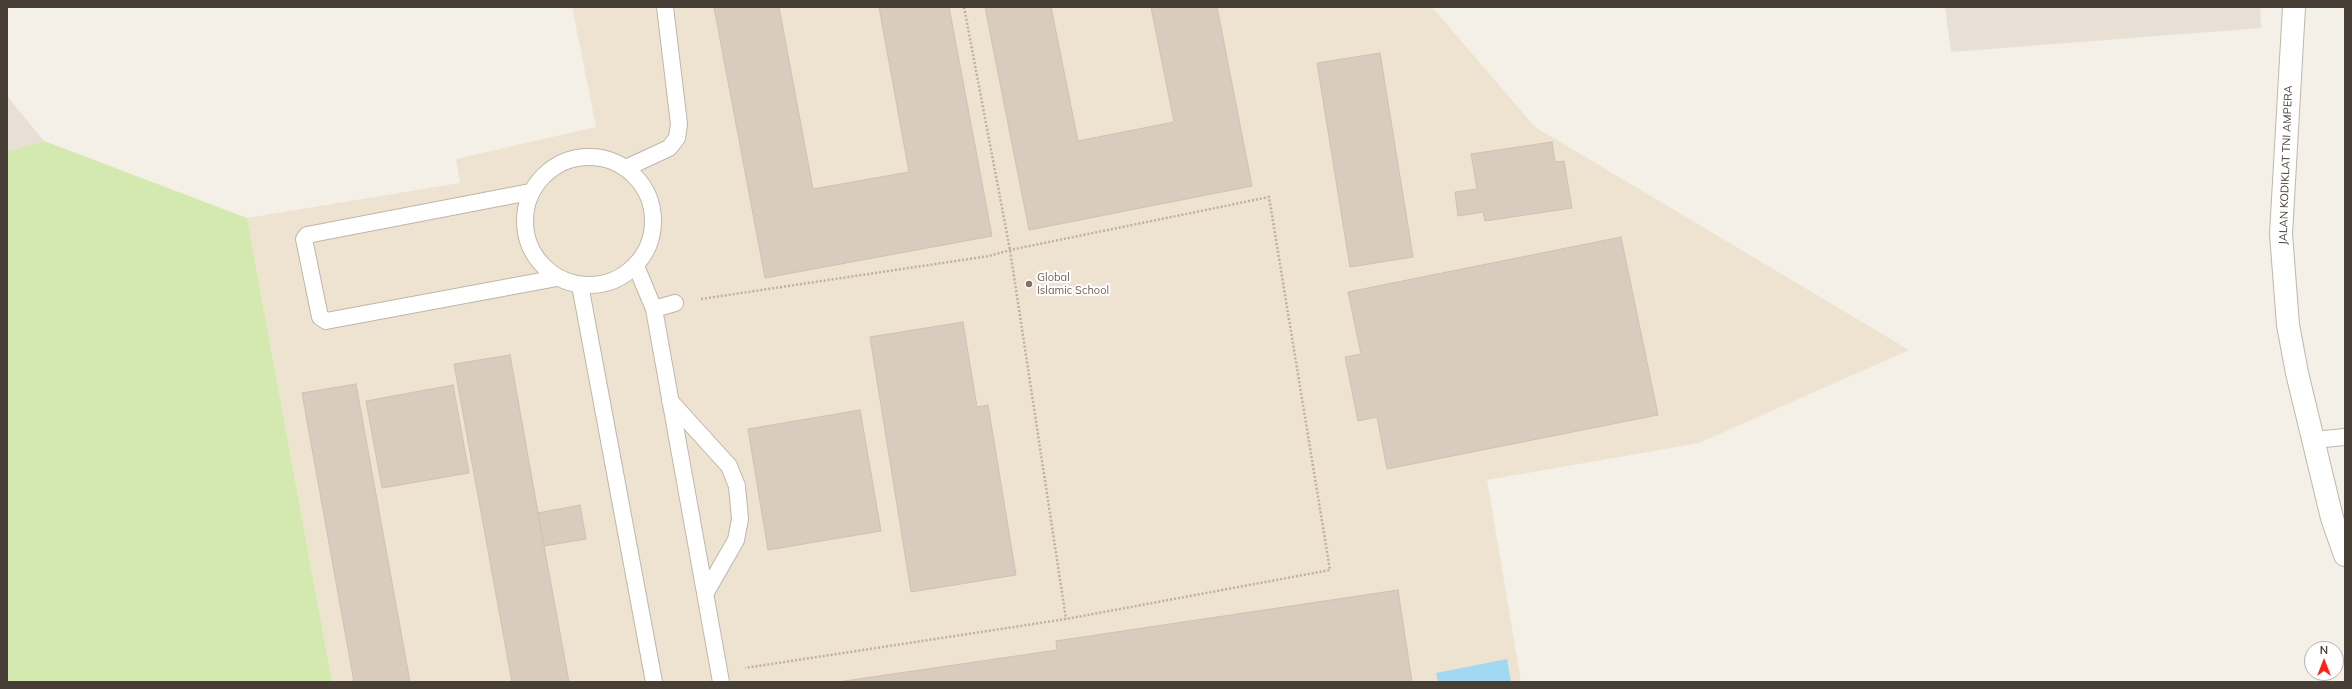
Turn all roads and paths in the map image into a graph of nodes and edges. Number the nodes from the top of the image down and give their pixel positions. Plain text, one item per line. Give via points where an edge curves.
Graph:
1 (665, 7) edge
2 (964, 7) edge
3 (2294, 7) edge
4 (626, 168) junction
5 (530, 192) junction
6 (1010, 250) junction
7 (636, 266) junction
8 (557, 278) junction
9 (580, 285) junction
10 (675, 303) joint
11 (654, 309) junction
12 (670, 401) junction
13 (2345, 437) edge
14 (2313, 440) junction
15 (2345, 555) edge
16 (705, 594) junction
17 (1066, 619) junction
18 (720, 677) edge
19 (654, 682) edge

1 - 4 lane via 679,124 677,138 669,148
2 - 6 path
3 - 14 street, JALAN KODIKLAT TNI AMPERA via 2281,234 2288,325
4 - 5 lane via 614,161 591,156 577,157 550,169
4 - 7 lane via 642,184 649,197 654,219 653,233 645,254
5 - 8 lane via 524,224 533,255
5 - 8 lane via 307,235 304,239 320,317 326,321
6 - 10 path via 989,256
6 - 17 path
6 - 17 path via 1269,197 1330,570
7 - 9 lane via 618,279 596,285
7 - 11 lane
8 - 9 lane
9 - 19 lane
10 - 11 lane
11 - 12 lane
12 - 16 lane
12 - 16 lane via 729,466 737,486 740,519 736,540
13 - 14 lane
14 - 15 street, JALAN KODIKLAT TNI AMPERA via 2332,518
16 - 18 lane
17 - 18 path

